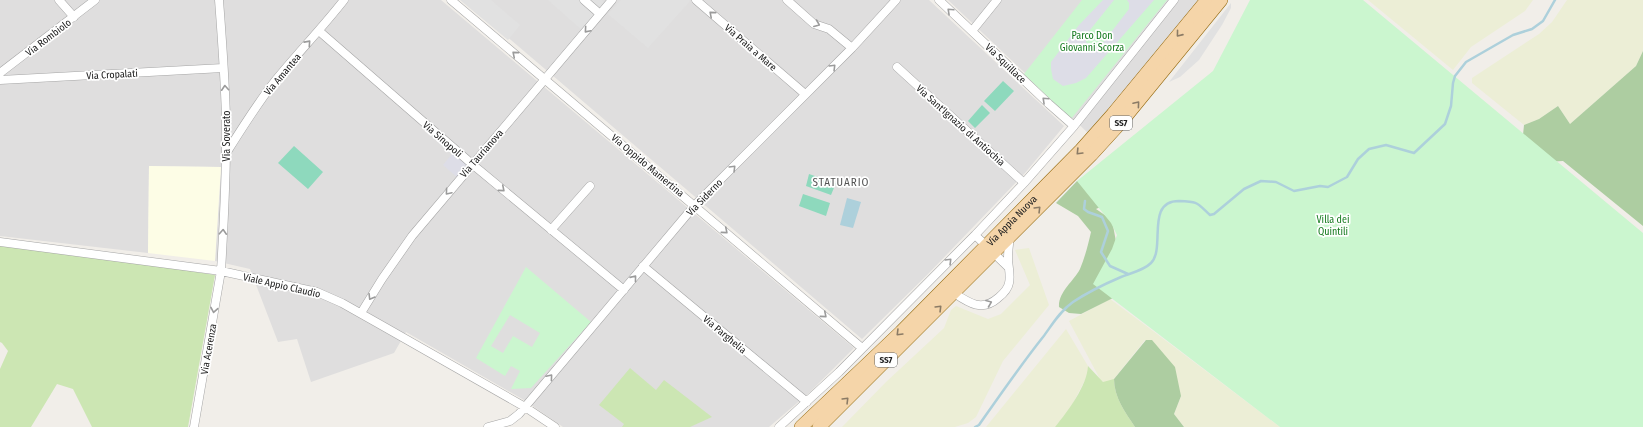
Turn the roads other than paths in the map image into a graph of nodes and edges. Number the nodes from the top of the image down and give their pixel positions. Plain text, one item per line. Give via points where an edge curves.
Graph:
1 (59, 0) edge
2 (95, 0) edge
3 (219, 0) edge
4 (344, 0) edge
5 (451, 0) edge
6 (584, 0) edge
7 (612, 0) edge
8 (696, 0) edge
9 (787, 0) edge
10 (896, 0) edge
11 (939, 0) edge
12 (997, 0) edge
13 (1174, 0) edge
14 (1207, 0) edge
15 (1221, 0) edge
16 (600, 14) junction
17 (74, 17) junction
18 (319, 31) junction
19 (972, 31) junction
20 (852, 48) junction
21 (897, 67) dead end
22 (223, 68) junction
23 (0, 73) edge
24 (545, 79) junction
25 (0, 80) edge
26 (805, 94) junction
27 (1074, 126) junction
28 (226, 153) junction
29 (472, 164) junction
30 (1024, 183) junction
31 (590, 186) dead end
32 (695, 205) junction
33 (551, 230) junction
34 (975, 235) junction
35 (1010, 237) junction
36 (0, 242) edge
37 (990, 250) junction
38 (643, 266) junction
39 (1008, 267) junction
40 (221, 271) junction
41 (624, 290) junction
42 (954, 293) junction
43 (361, 313) junction
44 (862, 348) junction
45 (807, 402) junction
46 (525, 407) junction
47 (194, 427) edge
48 (488, 427) edge
49 (555, 427) edge
50 (779, 427) edge
51 (801, 427) edge
52 (819, 427) edge

1 - 17 street
2 - 17 street, Via Rombiolo
3 - 22 street, Via Soverato
4 - 18 street, Via Amantea
24 -> 5 street, Via Oppido Mamertina
6 - 16 street
7 - 16 street, Via Taurianova
26 -> 8 street, Via Praia a Mare
9 -> 20 street via 814,24 829,29
10 - 20 street, Via Siderno
19 -> 11 street, Via Squillace
12 - 19 street
13 - 27 street, Via Appia Nuova
14 -> 37 main road, Via Appia Nuova / SS7 via 1100,129
35 -> 15 main road, Via Appia Nuova / SS7 via 1114,131
16 -> 24 street, Via Taurianova
17 - 23 street, Via Rombiolo
28 -> 18 street, Via Amantea via 271,87
18 - 29 street, Via Sinopoli
27 -> 19 street, Via Squillace
26 -> 20 street, Via Siderno
21 - 30 street, Via Sant'Ignazio di Antiochia
22 - 25 street, Via Cropalati
28 -> 22 street, Via Soverato
24 - 29 street, Via Taurianova
24 - 32 street, Via Oppido Mamertina
32 -> 26 street, Via Siderno
27 - 30 street, Via Appia Nuova
40 -> 28 street, Via Soverato
29 -> 33 street, Via Sinopoli
29 -> 43 street, Via Taurianova via 404,246
30 - 34 street, Via Appia Nuova
31 - 33 street
32 - 38 street, Via Siderno
32 -> 44 street, Via Oppido Mamertina
33 - 41 street, Via Sinopoli
34 - 37 street
44 -> 34 street, Via Appia Nuova
35 - 37 main road, Via Appia Nuova / SS7
35 - 39 street
36 - 40 street, Viale Appio Claudio
37 - 39 street
37 - 42 main road, Via Appia Nuova / SS7
37 -> 51 main road, Via Appia Nuova / SS7
41 -> 38 street, Via Siderno
38 - 45 street, Via Parghelia
42 -> 39 street via 974,304 991,304 1008,287
40 - 43 street, Viale Appio Claudio via 310,290
40 -> 47 street, Via Acerenza
46 -> 41 street, Via Siderno
52 -> 42 main road, Via Appia Nuova / SS7
43 - 46 street, Viale Appio Claudio
44 - 45 street, Via Appia Nuova
45 - 50 street, Via Appia Nuova
46 - 48 street, Via Siderno via 513,419
46 - 49 street, Viale Appio Claudio

